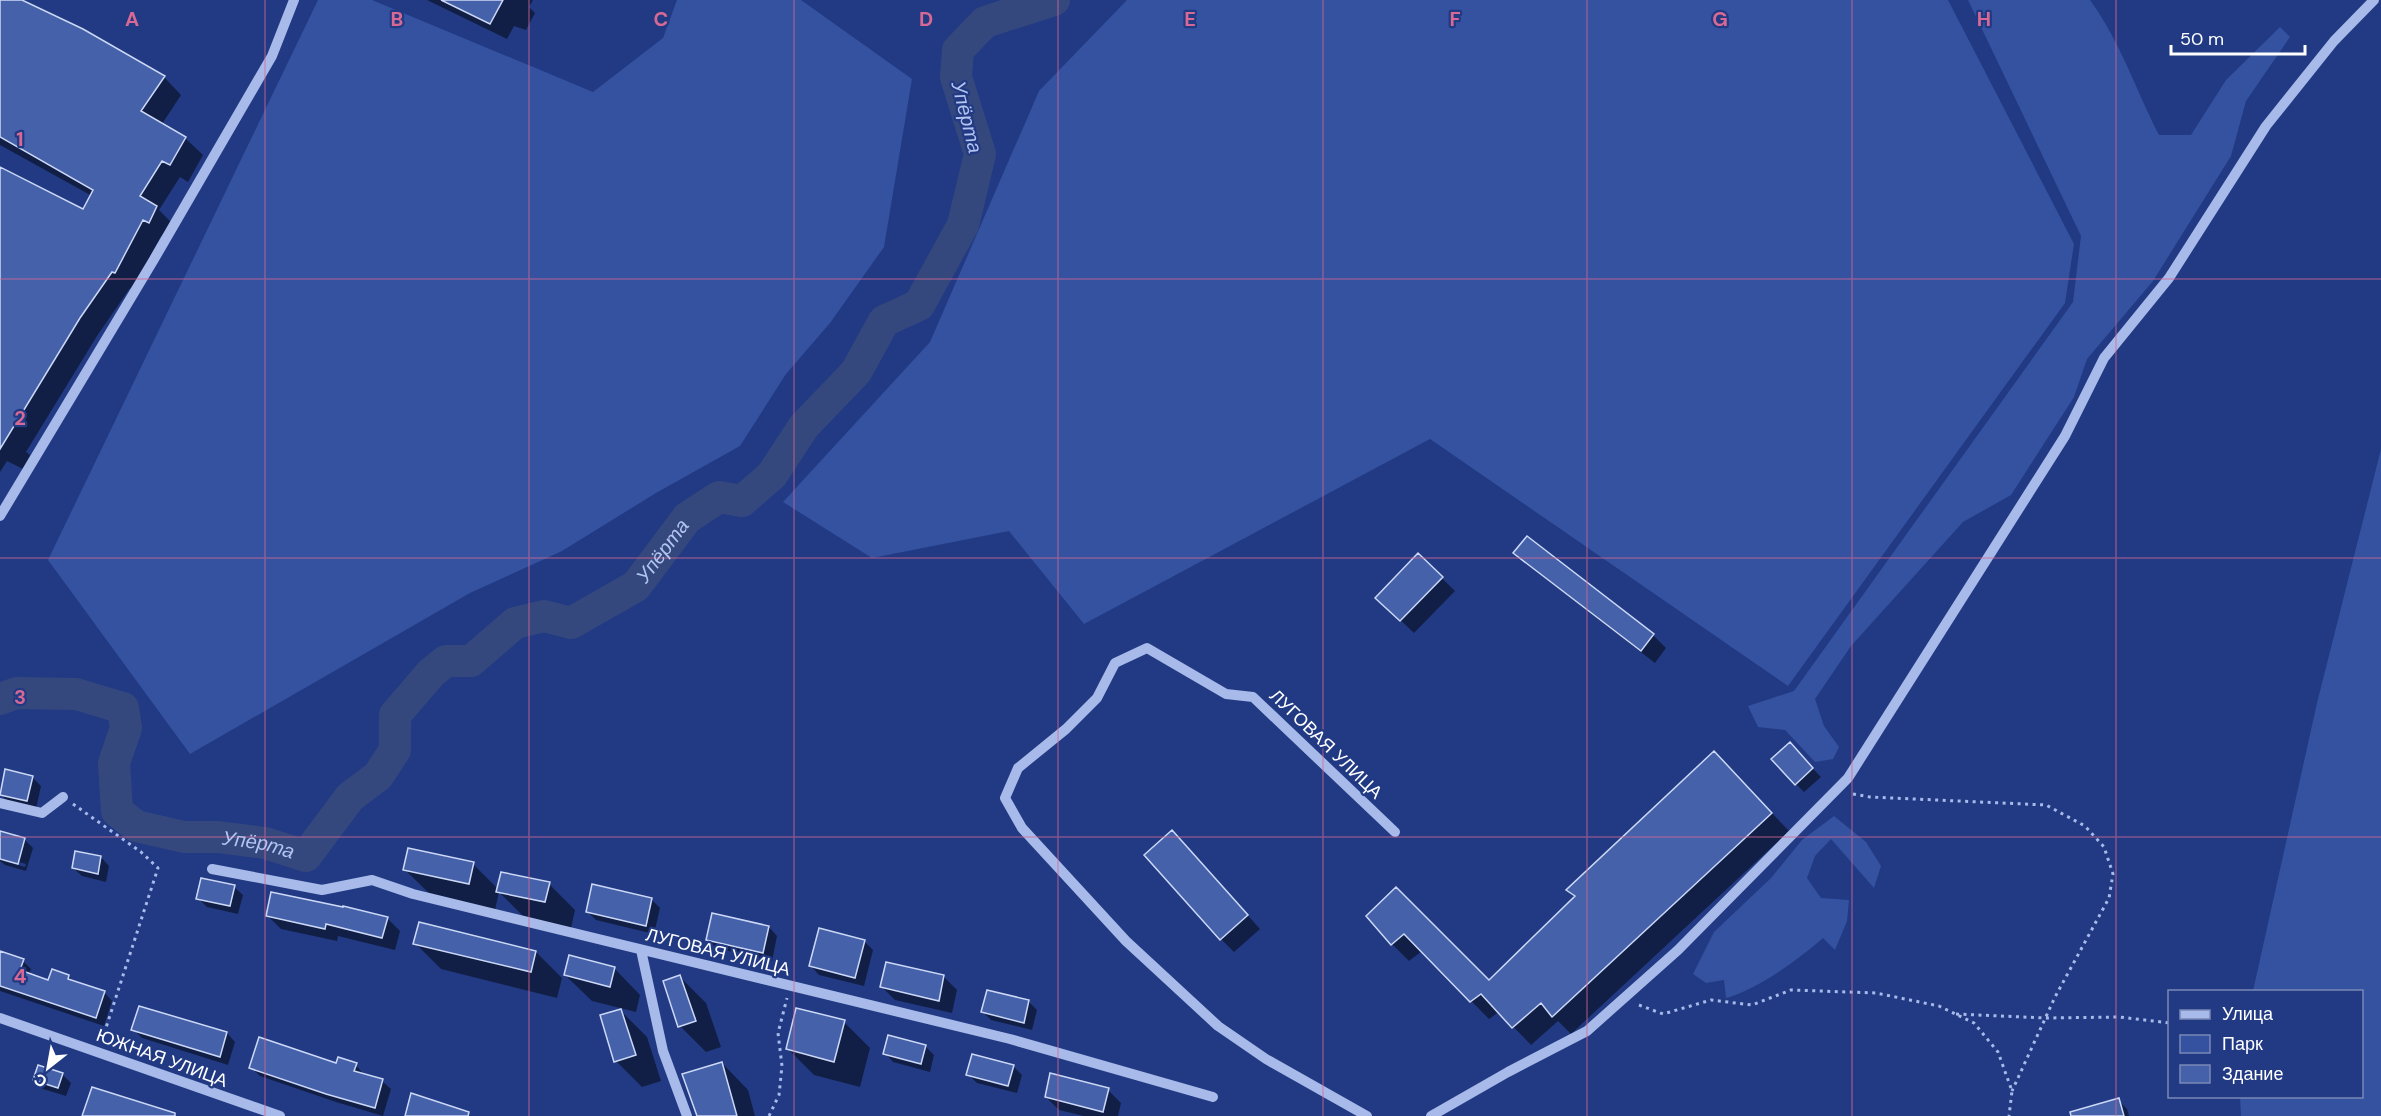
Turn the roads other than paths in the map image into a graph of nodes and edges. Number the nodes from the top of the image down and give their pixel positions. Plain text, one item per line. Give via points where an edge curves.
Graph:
1 (294, 0) edge
2 (2374, 0) edge
3 (0, 516) edge
4 (63, 797) road end
5 (0, 803) edge
6 (1395, 832) dead end
7 (212, 869) dead end
8 (642, 950) junction
9 (0, 1018) edge
10 (1213, 1097) dead end
11 (280, 1116) edge
12 (687, 1116) edge
13 (1367, 1116) edge
14 (1431, 1116) edge

1 - 3 street via 266,66
2 - 14 street via 2334,41 2266,126 2169,279 2104,358 2065,436 1848,778 1678,950 1587,1030
4 - 5 street via 42,813
6 - 13 street, ЛУГОВАЯ УЛИЦА via 1253,698 1226,694 1147,648 1115,663 1097,698 1018,768 1005,798 1022,828 1126,941 1218,1026 1266,1059
7 - 8 street, ЛУГОВАЯ УЛИЦА via 322,890 372,880 413,894
8 - 10 street, ЛУГОВАЯ УЛИЦА via 1010,1039
8 - 12 street via 663,1051
9 - 11 street, ЮЖНАЯ УЛИЦА

